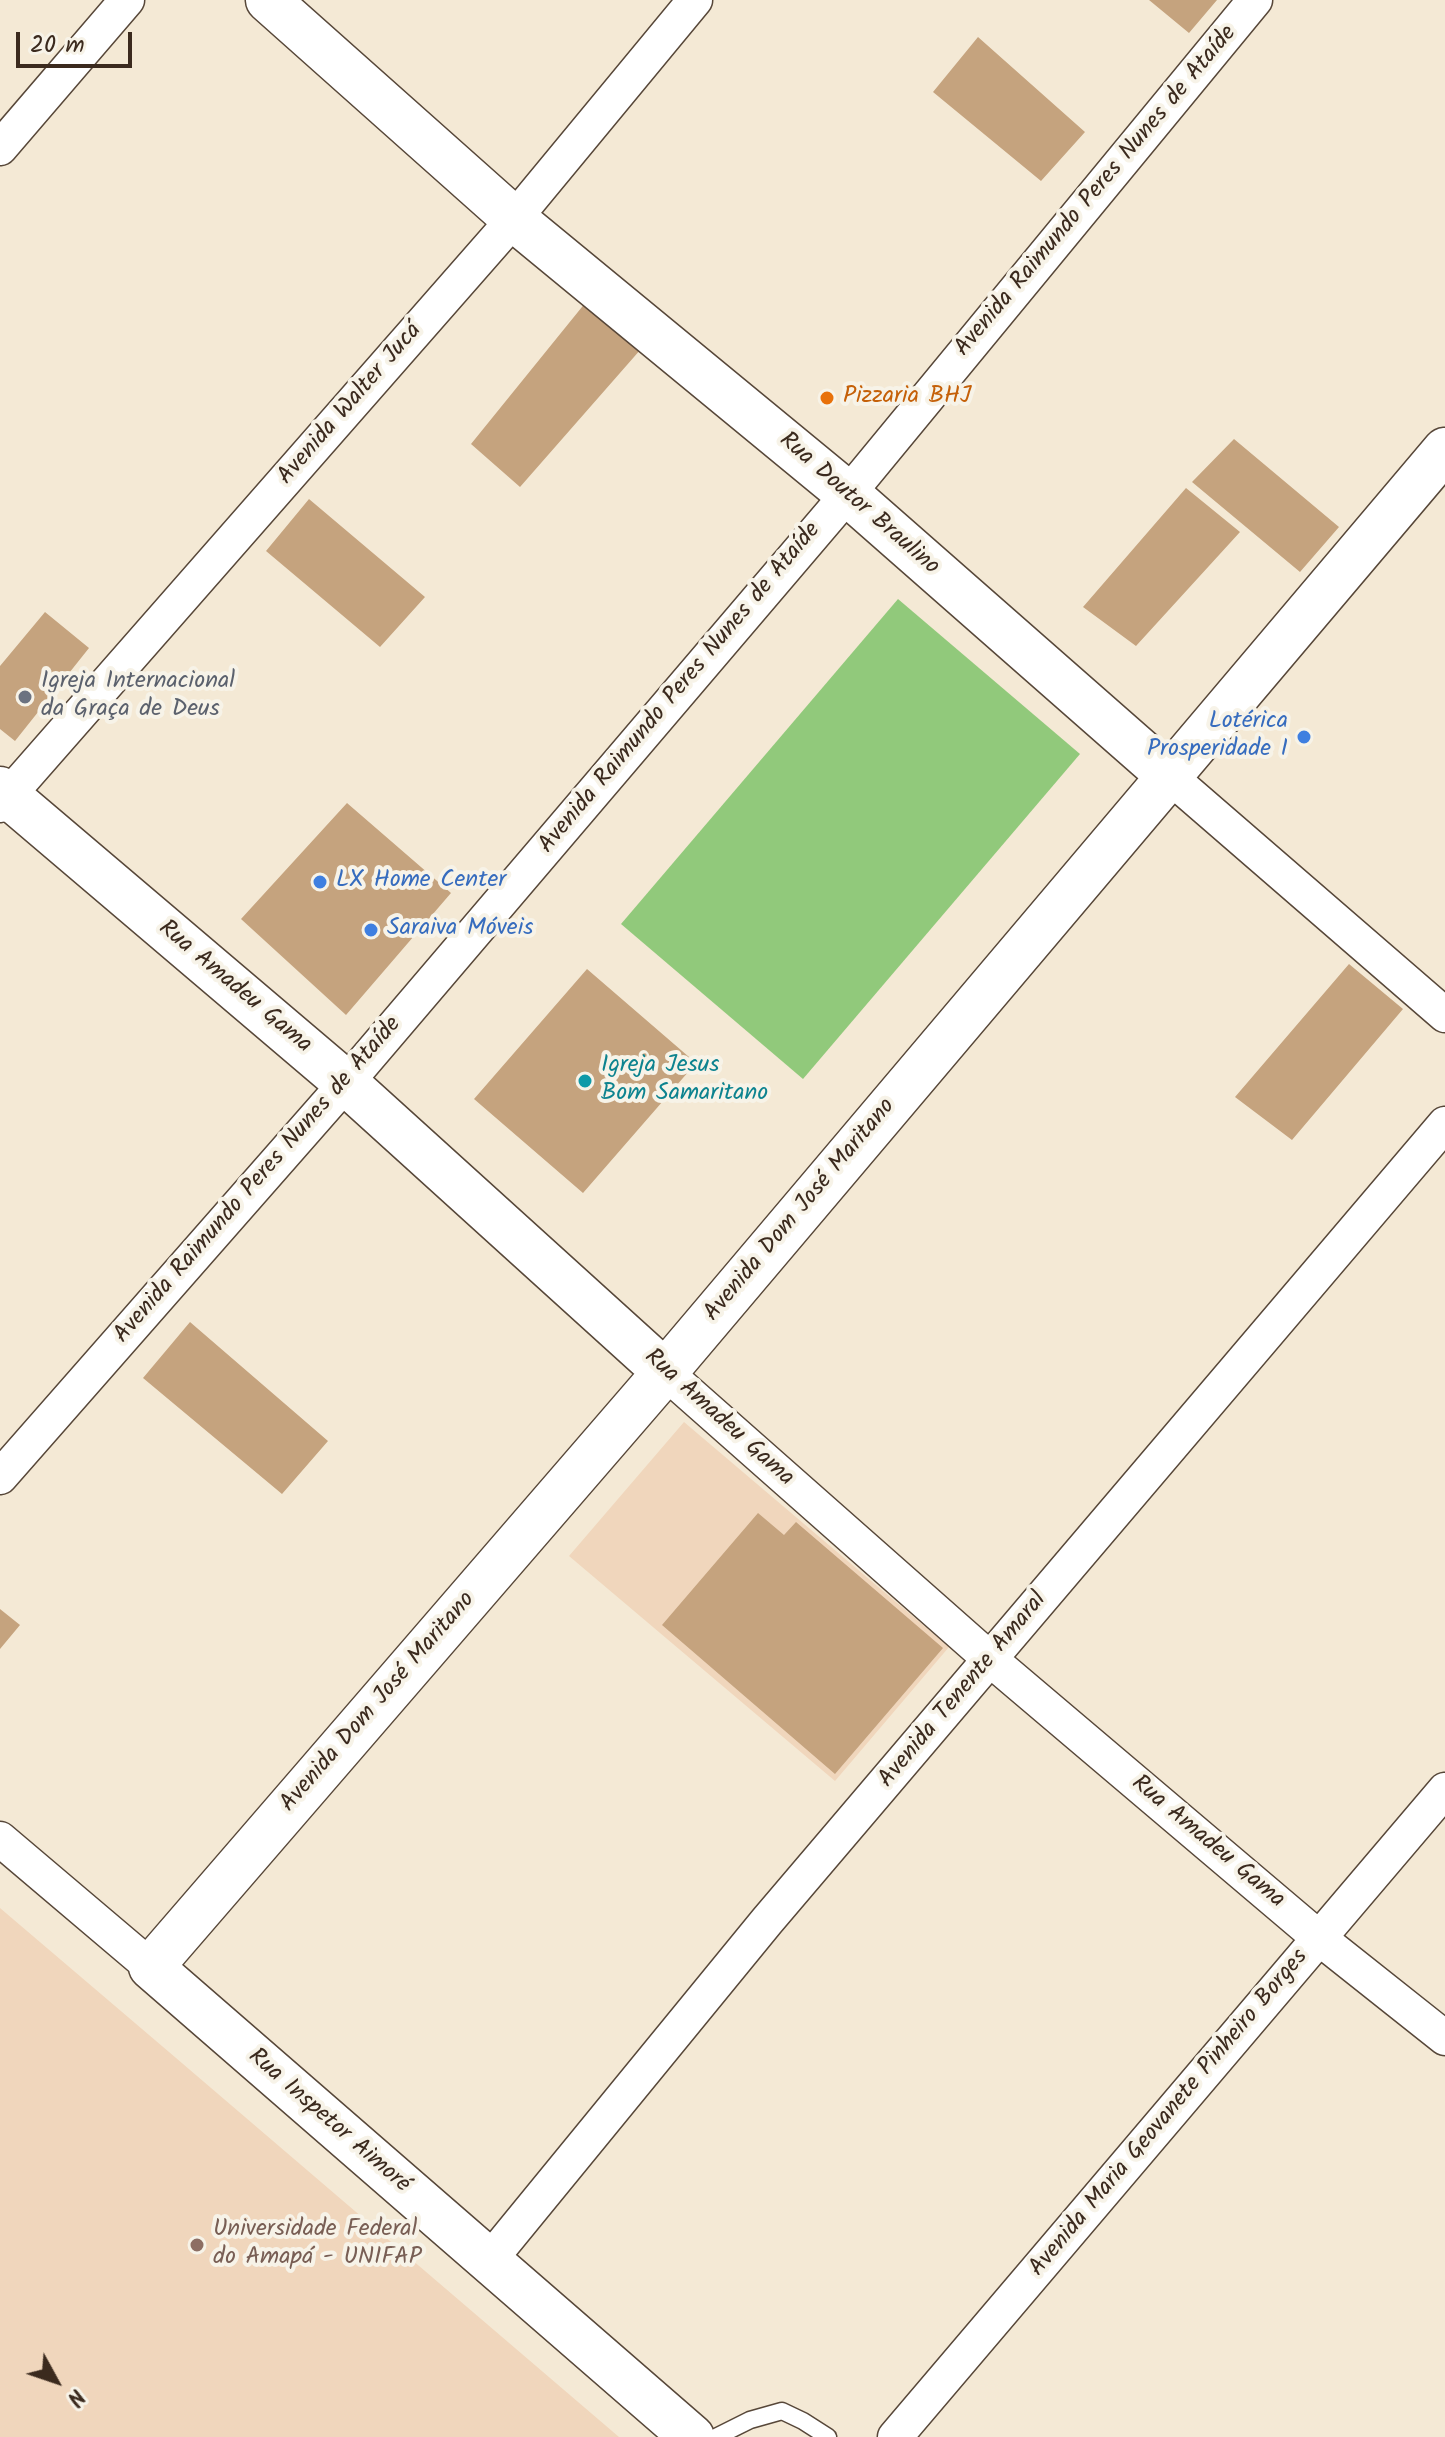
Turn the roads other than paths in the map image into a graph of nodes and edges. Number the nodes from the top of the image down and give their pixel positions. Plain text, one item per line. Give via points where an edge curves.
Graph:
1 (127, 0) edge
2 (268, 0) edge
3 (695, 0) edge
4 (1255, 0) edge
5 (0, 148) edge
6 (514, 219) junction
7 (1445, 450) edge
8 (848, 494) junction
9 (1169, 776) junction
10 (3, 797) edge
11 (1445, 1015) edge
12 (346, 1083) junction
13 (1445, 1124) edge
14 (665, 1372) junction
15 (0, 1477) edge
16 (991, 1660) junction
17 (1445, 1790) edge
18 (0, 1839) edge
19 (1319, 1938) junction
20 (151, 1967) junction
21 (1445, 2038) edge
22 (488, 2262) junction
23 (692, 2437) edge
24 (716, 2437) edge
25 (828, 2437) edge
26 (895, 2437) edge

1 - 5 street
2 - 6 street, Rua Doutor Braulino
3 - 6 street, Avenida Walter Jucá
4 - 8 street, Avenida Raimundo Peres Nunes de Ataíde
6 - 8 street, Rua Doutor Braulino
6 - 10 street, Avenida Walter Jucá
7 - 9 street, Avenida Dom José Maritano
8 - 9 street, Rua Doutor Braulino
8 - 12 street, Avenida Raimundo Peres Nunes de Ataíde
9 - 11 street, Rua Doutor Braulino
9 - 14 street, Avenida Dom José Maritano
10 - 12 street, Rua Amadeu Gama
12 - 14 street, Rua Amadeu Gama
12 - 15 street, Avenida Raimundo Peres Nunes de Ataíde
13 - 16 street, Avenida Tenente Amaral
14 - 16 street, Rua Amadeu Gama
14 - 20 street, Avenida Dom José Maritano
16 - 19 street, Rua Amadeu Gama
16 - 22 street, Avenida Tenente Amaral via 767,1921
17 - 19 street, Avenida Maria Geovanete Pinheiro Borges
18 - 20 street, Rua Inspetor Aimoré
19 - 21 street, Rua Amadeu Gama
19 - 26 street, Avenida Maria Geovanete Pinheiro Borges
20 - 22 street, Rua Inspetor Aimoré
22 - 23 street, Rua Inspetor Aimoré
24 - 25 lane via 782,2411

